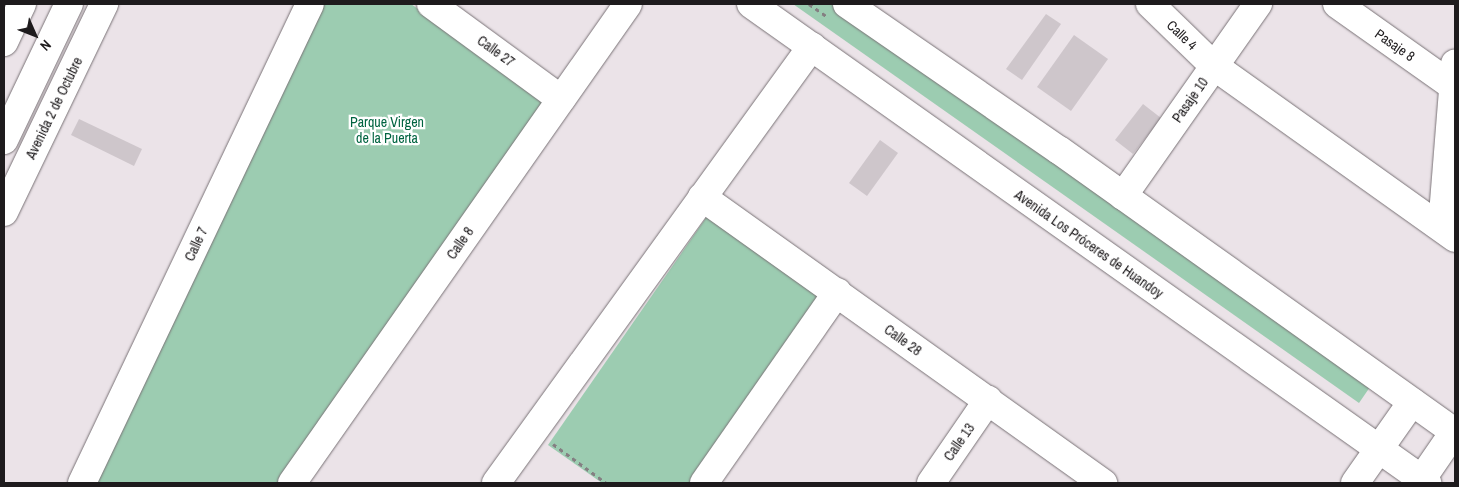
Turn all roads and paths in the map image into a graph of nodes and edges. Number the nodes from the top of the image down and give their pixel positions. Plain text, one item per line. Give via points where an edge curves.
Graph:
1 (22, 4) edge
2 (69, 4) edge
3 (104, 4) edge
4 (310, 4) edge
5 (431, 4) edge
6 (628, 4) edge
7 (751, 4) edge
8 (846, 4) edge
9 (1150, 4) edge
10 (1258, 4) edge
11 (1337, 4) edge
12 (4, 42) edge
13 (812, 46) junction
14 (1214, 66) junction
15 (1454, 75) edge
16 (561, 99) junction
17 (4, 140) edge
18 (1123, 196) junction
19 (702, 197) junction
20 (4, 212) edge
21 (1448, 232) edge
22 (837, 292) junction
23 (988, 400) junction
24 (1412, 402) junction
25 (1455, 432) edge
26 (553, 444) dead end
27 (1380, 449) junction
28 (1423, 482) edge
29 (82, 483) edge
30 (292, 483) edge
31 (496, 483) edge
32 (606, 483) edge
33 (704, 483) edge
34 (931, 483) edge
35 (1104, 483) edge
36 (1355, 483) edge

1 - 12 street
2 - 17 street
3 - 20 street, Avenida 2 de Octubre
4 - 29 street, Calle 7
5 - 16 street, Calle 27
6 - 16 street, Calle 8
7 - 13 street, Avenida Los Próceres de Huandoy
8 - 18 street
9 - 14 street, Calle 4
10 - 14 street, Pasaje 10
11 - 15 street, Pasaje 8
13 - 19 street
13 - 27 street, Avenida Los Próceres de Huandoy
14 - 18 street, Pasaje 10
14 - 21 street, Calle 4
15 - 21 street
16 - 30 street, Calle 8
18 - 24 street
19 - 22 street, Calle 28
19 - 31 street
22 - 23 street, Calle 28
22 - 33 street
23 - 34 street, Calle 13
23 - 35 street, Calle 28
24 - 25 street
24 - 27 street
25 - 28 street
26 - 32 path
27 - 28 street, Avenida Los Próceres de Huandoy
27 - 36 street

